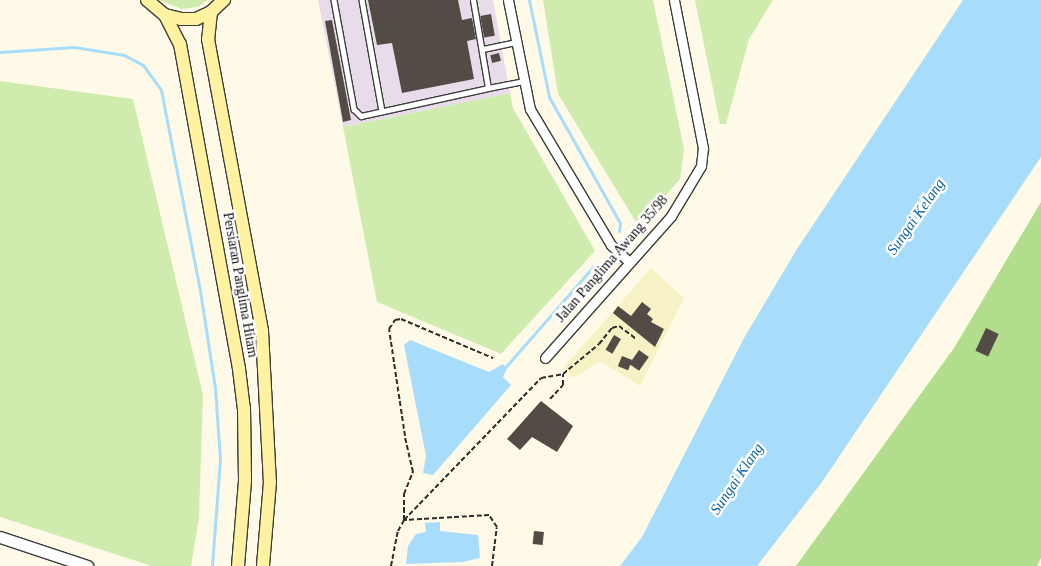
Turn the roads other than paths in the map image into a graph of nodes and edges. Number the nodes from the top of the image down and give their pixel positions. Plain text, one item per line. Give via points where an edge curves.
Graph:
1 (147, 0) edge
2 (224, 0) edge
3 (334, 0) edge
4 (362, 0) edge
5 (473, 0) edge
6 (508, 0) edge
7 (674, 0) edge
8 (211, 12) junction
9 (165, 15) junction
10 (516, 42) junction
11 (483, 49) junction
12 (524, 81) junction
13 (488, 88) junction
14 (382, 111) junction
15 (630, 262) junction
16 (545, 358) dead end
17 (0, 537) edge
18 (87, 566) edge
19 (238, 566) edge
20 (263, 566) edge

1 - 9 main road
2 - 8 main road
3 - 14 lane via 354,109 360,116
4 - 14 lane
5 - 11 lane
6 - 10 street
7 - 15 street, Jalan Panglima Awang 35/98 via 703,148 701,166 670,216
8 - 9 main road via 196,18 180,19
8 - 20 main road, Persiaran Panglima Hitam via 208,39 262,331 270,482
9 - 19 main road, Persiaran Panglima Hitam via 180,44 239,369 244,408 245,481
10 - 11 lane
10 - 12 street
11 - 13 lane
12 - 13 lane
12 - 15 street via 530,109 611,245
13 - 14 lane
15 - 16 street, Jalan Panglima Awang 35/98
17 - 18 street

